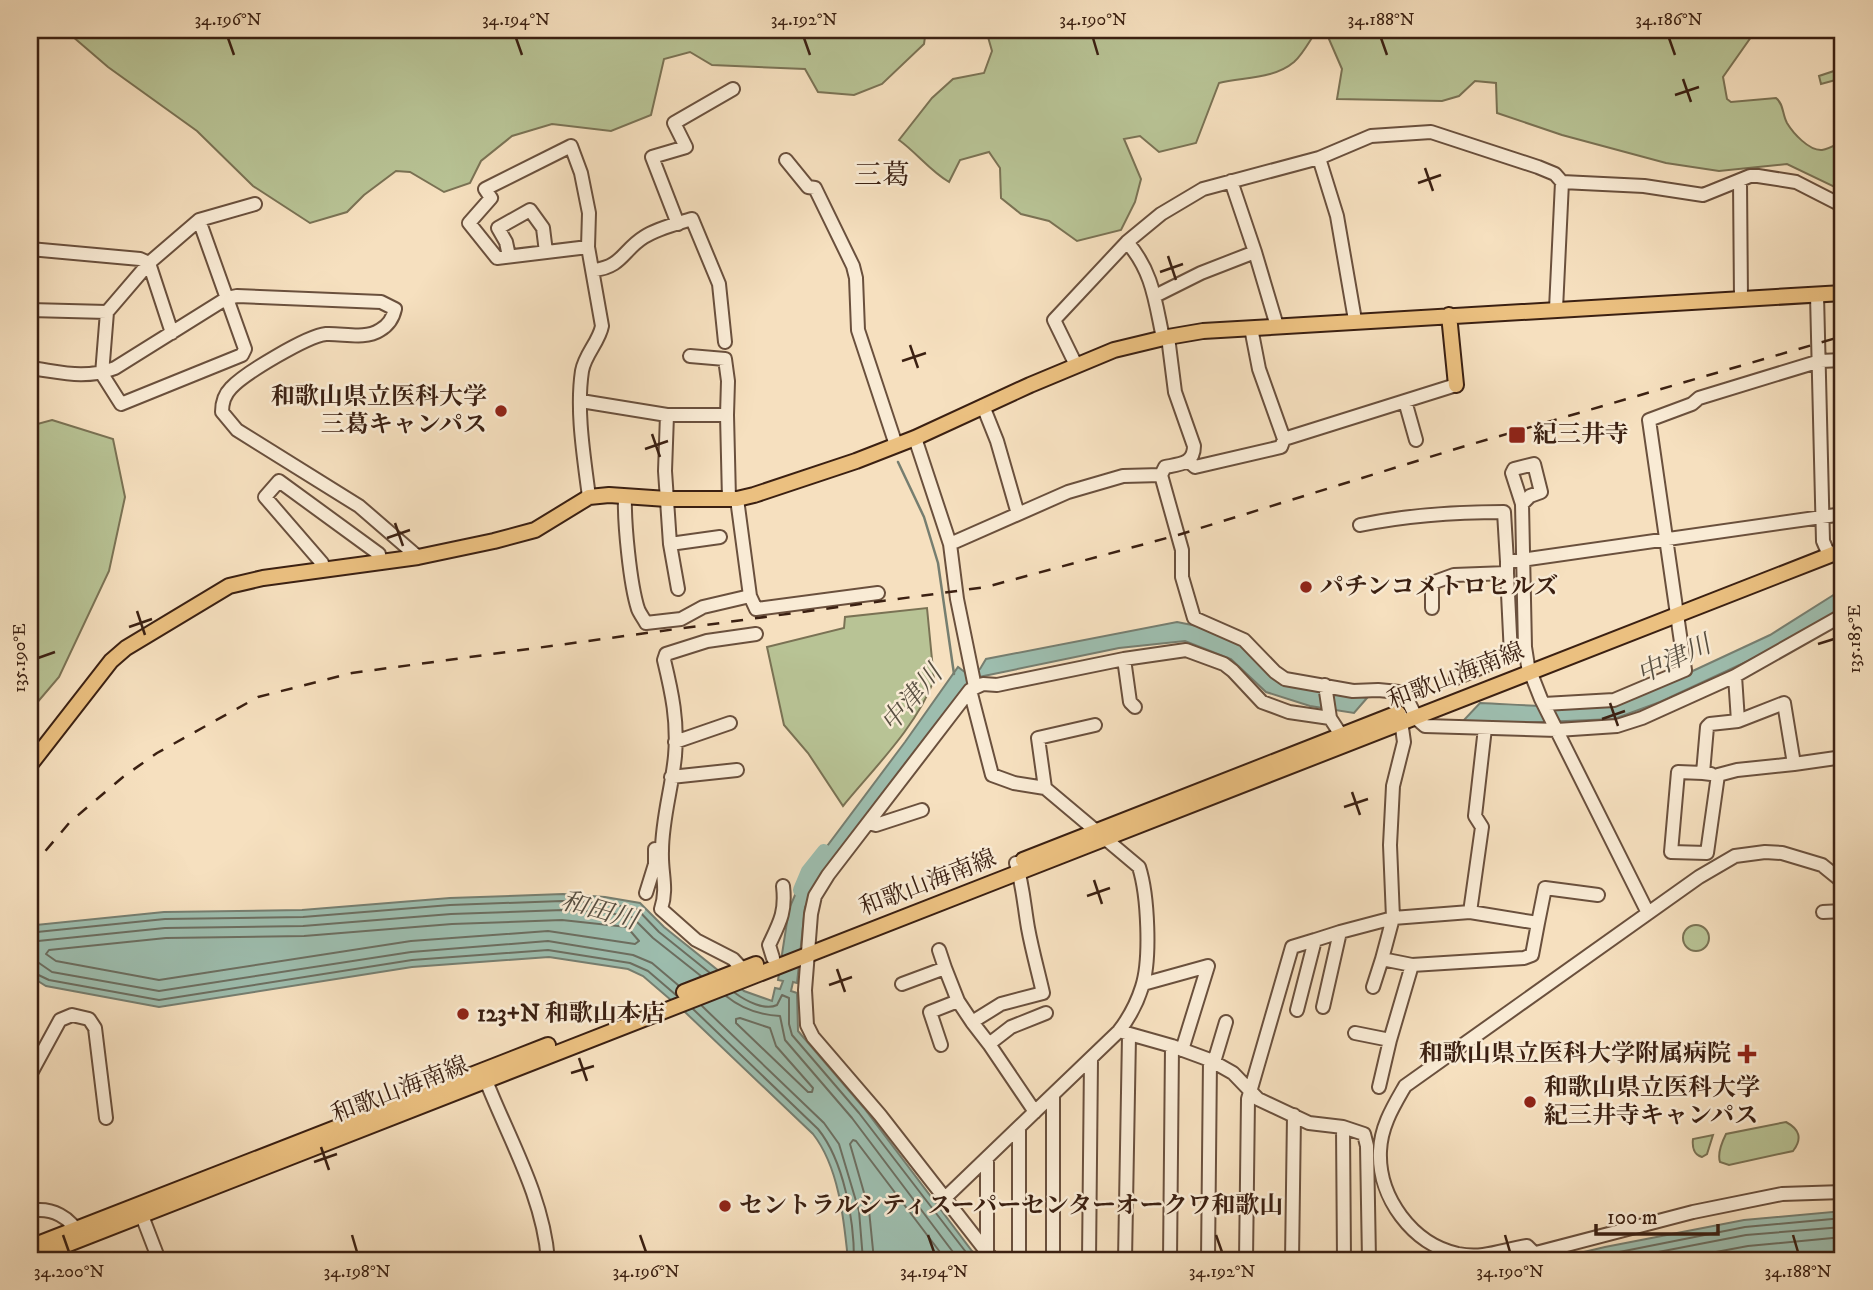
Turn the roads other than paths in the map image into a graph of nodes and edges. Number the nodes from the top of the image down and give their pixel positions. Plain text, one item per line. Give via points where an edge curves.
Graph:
1 (733, 89) dead end
2 (1319, 158) junction
3 (786, 160) dead end
4 (1231, 181) junction
5 (1740, 181) junction
6 (1562, 182) junction
7 (255, 204) dead end
8 (1843, 206) edge
9 (200, 220) junction
10 (678, 224) junction
11 (1127, 242) junction
12 (588, 247) junction
13 (30, 249) edge
14 (546, 252) junction
15 (1255, 252) junction
16 (509, 257) junction
17 (149, 263) junction
18 (594, 270) junction
19 (1843, 293) edge
20 (1817, 295) junction
21 (1155, 296) junction
22 (227, 298) junction
23 (1741, 299) junction
24 (1556, 309) junction
25 (30, 310) edge
26 (107, 312) junction
27 (1449, 315) junction
28 (1354, 320) junction
29 (1277, 326) junction
30 (1251, 328) junction
31 (172, 333) junction
32 (1165, 337) junction
33 (725, 342) dead end
34 (690, 356) dead end
35 (1843, 360) edge
36 (1820, 362) junction
37 (1076, 365) junction
38 (30, 368) edge
39 (102, 373) junction
40 (1456, 385) joint
41 (581, 401) junction
42 (1405, 401) junction
43 (983, 406) junction
44 (667, 415) junction
45 (727, 415) junction
46 (915, 438) junction
47 (1284, 439) junction
48 (1416, 440) dead end
49 (896, 445) junction
50 (1188, 461) junction
51 (1161, 475) junction
52 (625, 496) junction
53 (589, 497) junction
54 (667, 499) junction
55 (733, 499) junction
56 (1522, 504) dead end
57 (1018, 514) junction
58 (1843, 514) edge
59 (1823, 517) junction
60 (1360, 525) dead end
61 (720, 537) dead end
62 (1667, 539) junction
63 (1843, 540) edge
64 (670, 544) junction
65 (950, 544) junction
66 (1843, 550) edge
67 (1827, 551) junction
68 (418, 558) junction
69 (1523, 561) junction
70 (380, 562) junction
71 (1507, 568) junction
72 (324, 570) junction
73 (678, 590) dead end
74 (878, 593) dead end
75 (750, 596) junction
76 (1432, 608) dead end
77 (1677, 609) junction
78 (1843, 615) edge
79 (756, 634) dead end
80 (656, 654) dead end
81 (1124, 659) junction
82 (1529, 667) junction
83 (1735, 676) junction
84 (1457, 678) dead end
85 (973, 687) junction
86 (1325, 687) junction
87 (1542, 701) junction
88 (1135, 707) dead end
89 (1329, 714) junction
90 (1407, 714) junction
91 (1738, 721) junction
92 (730, 723) dead end
93 (1095, 725) dead end
94 (1555, 727) junction
95 (1485, 728) junction
96 (1344, 739) junction
97 (675, 742) junction
98 (1843, 757) edge
99 (1794, 764) junction
100 (30, 765) edge
101 (737, 770) dead end
102 (1703, 773) junction
103 (1718, 775) junction
104 (671, 777) junction
105 (1045, 788) junction
106 (922, 810) dead end
107 (868, 823) junction
108 (1101, 835) junction
109 (1017, 867) junction
110 (1843, 882) edge
111 (783, 886) dead end
112 (646, 893) dead end
113 (1598, 895) dead end
114 (1843, 911) edge
115 (1470, 912) junction
116 (1823, 912) dead end
117 (1648, 913) junction
118 (1393, 918) junction
119 (1538, 923) junction
120 (1340, 932) junction
121 (1315, 940) junction
122 (806, 950) junction
123 (939, 950) dead end
124 (1382, 959) junction
125 (773, 961) junction
126 (1412, 965) junction
127 (945, 968) junction
128 (742, 974) junction
129 (902, 984) dead end
130 (1143, 984) junction
131 (1373, 987) dead end
132 (958, 1001) junction
133 (1323, 1007) dead end
134 (1297, 1010) dead end
135 (1046, 1013) dead end
136 (972, 1022) junction
137 (1226, 1022) dead end
138 (1355, 1032) dead end
139 (1124, 1034) junction
140 (1390, 1040) junction
141 (989, 1044) junction
142 (941, 1045) dead end
143 (1177, 1048) junction
144 (1091, 1059) junction
145 (1212, 1061) junction
146 (30, 1075) edge
147 (484, 1076) junction
148 (1379, 1087) dead end
149 (1250, 1092) junction
150 (1054, 1095) junction
151 (1035, 1112) junction
152 (1294, 1115) junction
153 (106, 1118) dead end
154 (1343, 1127) junction
155 (1018, 1129) junction
156 (987, 1158) junction
157 (1843, 1192) edge
158 (945, 1198) junction
159 (140, 1210) junction
160 (30, 1212) edge
161 (78, 1234) junction
162 (30, 1247) edge
163 (1535, 1254) junction
164 (990, 1258) edge
165 (30, 1259) edge
166 (159, 1260) edge
167 (548, 1260) edge
168 (1019, 1260) edge
169 (1053, 1260) edge
170 (1089, 1260) edge
171 (1125, 1260) edge
172 (1170, 1260) edge
173 (1208, 1260) edge
174 (1246, 1260) edge
175 (1292, 1260) edge
176 (1344, 1260) edge
177 (1369, 1260) edge
178 (1509, 1260) edge

1 - 10 street via 674,123 686,147 652,157
2 - 4 street
2 - 6 street via 1371,136 1431,132 1538,167
2 - 28 street via 1337,215
3 - 49 street via 808,187 815,188 853,266 858,330
4 - 11 street via 1203,189 1171,207
4 - 15 street
5 - 6 street via 1703,195 1644,186
5 - 8 street via 1750,176 1782,179
5 - 23 street
6 - 24 street
7 - 9 street
9 - 17 street
9 - 22 street
10 - 18 street via 642,237 620,261
10 - 33 street via 692,219 719,284
11 - 21 street via 1141,258
11 - 37 street via 1054,320
12 - 14 street
12 - 16 street via 589,213 571,145 485,189 491,198 469,223 497,258
12 - 18 street
13 - 17 street via 140,258
14 - 16 street
14 - 16 street via 543,228 530,210 498,229
15 - 21 street
15 - 29 street
17 - 26 street
17 - 31 street
18 - 41 street via 603,326 583,369
19 - 20 main road
20 - 23 main road
20 - 36 street
21 - 32 street
22 - 31 street
22 - 39 street via 245,349 242,355 121,404
22 - 68 street via 382,302 395,309 392,320 380,331 324,334 292,346 231,388 222,401 222,412 237,430 359,506
23 - 24 main road
24 - 27 main road
25 - 26 street
26 - 39 street
27 - 28 main road
27 - 40 main road
28 - 29 main road
29 - 30 main road
30 - 32 main road
30 - 47 street via 1259,369
31 - 39 street
32 - 37 main road
32 - 50 street via 1175,393 1194,446
34 - 45 street via 725,359
35 - 36 street
36 - 59 street
36 - 62 street via 1699,398 1649,420
37 - 43 main road
38 - 39 street via 90,377
40 - 42 street
41 - 44 street
41 - 53 street
42 - 47 street
42 - 48 street
43 - 46 main road
43 - 57 street
44 - 45 street
44 - 54 street
45 - 55 street
46 - 49 main road
46 - 65 street
47 - 50 street via 1281,447 1195,467
49 - 55 main road via 782,487
50 - 51 street via 1166,467
51 - 57 street via 1123,476 1068,492
51 - 86 street via 1182,550 1182,577 1194,618 1244,640 1285,679
52 - 53 main road
52 - 54 main road
52 - 75 street via 638,610 646,623 681,619 703,607
53 - 68 main road via 535,530
54 - 55 main road
54 - 64 street
55 - 75 street
56 - 69 street
57 - 65 street
58 - 59 street
59 - 62 street
59 - 67 street
60 - 71 street via 1402,516 1504,512
61 - 64 street
62 - 69 street
62 - 77 street
63 - 67 main road, 和歌山海南線
64 - 73 street
65 - 85 street
66 - 67 main road, 和歌山海南線
67 - 77 main road, 和歌山海南線
68 - 70 main road
69 - 71 street
69 - 82 street
70 - 72 main road
70 - 72 street via 379,554 279,481 265,496 323,563
71 - 76 street via 1454,575 1432,583
71 - 84 street via 1511,656
72 - 100 main road via 229,586 125,648
74 - 75 street via 756,609
77 - 82 main road, 和歌山海南線
77 - 87 street via 1684,671 1614,699
78 - 83 street
79 - 97 street via 707,641 666,654 676,709
80 - 112 street via 670,714 669,746 656,822 655,864
81 - 85 street
81 - 88 street via 1130,702
81 - 89 street via 1191,651 1224,664 1262,702 1289,712
82 - 87 street
82 - 90 main road, 和歌山海南線
83 - 91 street
83 - 94 street via 1616,726
85 - 105 street via 992,775
85 - 107 street
86 - 89 street
86 - 90 street via 1399,692
87 - 94 street
89 - 96 street
90 - 95 street via 1425,726
90 - 96 main road, 和歌山海南線
90 - 118 street via 1393,786
91 - 99 street via 1784,703
91 - 102 street via 1707,727
92 - 97 street
93 - 105 street via 1038,738
94 - 95 street
94 - 117 street
95 - 115 street via 1475,816 1482,827
96 - 108 main road, 和歌山海南線
97 - 104 street
98 - 99 street
99 - 103 street
101 - 104 street
102 - 103 street
102 - 103 street via 1678,772 1671,852 1707,853
104 - 128 street via 662,853 666,895 661,909 696,940 733,959
105 - 108 street
106 - 107 street via 876,825
107 - 122 street via 815,896
108 - 109 main road, 和歌山海南線
108 - 130 street via 1139,867 1144,882
109 - 122 main road, 和歌山海南線
109 - 136 street via 1043,993 1002,1004
110 - 117 street via 1822,865 1797,856 1765,852 1735,856
111 - 125 street via 785,904 769,945
113 - 119 street via 1545,888
114 - 116 street
115 - 118 street
115 - 119 street
117 - 163 street via 1405,1086 1387,1117 1380,1150 1382,1176 1391,1202 1424,1239 1457,1254 1485,1256 1527,1247
118 - 120 street
118 - 124 street
119 - 126 street via 1532,955
120 - 121 street
120 - 133 street
121 - 134 street
121 - 149 street via 1292,947
122 - 125 main road, 和歌山海南線
122 - 158 street via 805,1016 813,1037
123 - 127 street
124 - 126 street
124 - 131 street
125 - 128 main road, 和歌山海南線
126 - 140 street
127 - 129 street
127 - 132 street
128 - 147 main road, 和歌山海南線
130 - 139 street
130 - 143 street via 1215,964
132 - 136 street
132 - 142 street via 930,1012
135 - 141 street via 1011,1027
136 - 141 street
137 - 145 street
138 - 140 street
139 - 143 street
139 - 144 street
139 - 171 street
140 - 148 street
141 - 151 street
143 - 145 street
143 - 172 street
144 - 150 street
144 - 170 street
145 - 149 street via 1233,1073
145 - 173 street
146 - 153 street via 60,1020 72,1015 88,1018 95,1028
147 - 159 main road, 和歌山海南線
147 - 167 street via 538,1209
149 - 152 street
149 - 174 street
150 - 151 street
150 - 169 street
151 - 155 street
152 - 154 street via 1309,1123
152 - 175 street
154 - 176 street
154 - 177 street via 1364,1133 1367,1146
155 - 156 street
155 - 168 street
156 - 158 street
156 - 164 street
157 - 163 street via 1782,1194 1623,1228
158 - 164 street
159 - 161 main road, 和歌山海南線
159 - 166 street
160 - 161 street via 49,1210 74,1224
161 - 162 main road, 和歌山海南線
161 - 165 main road, 和歌山海南線
163 - 178 street

